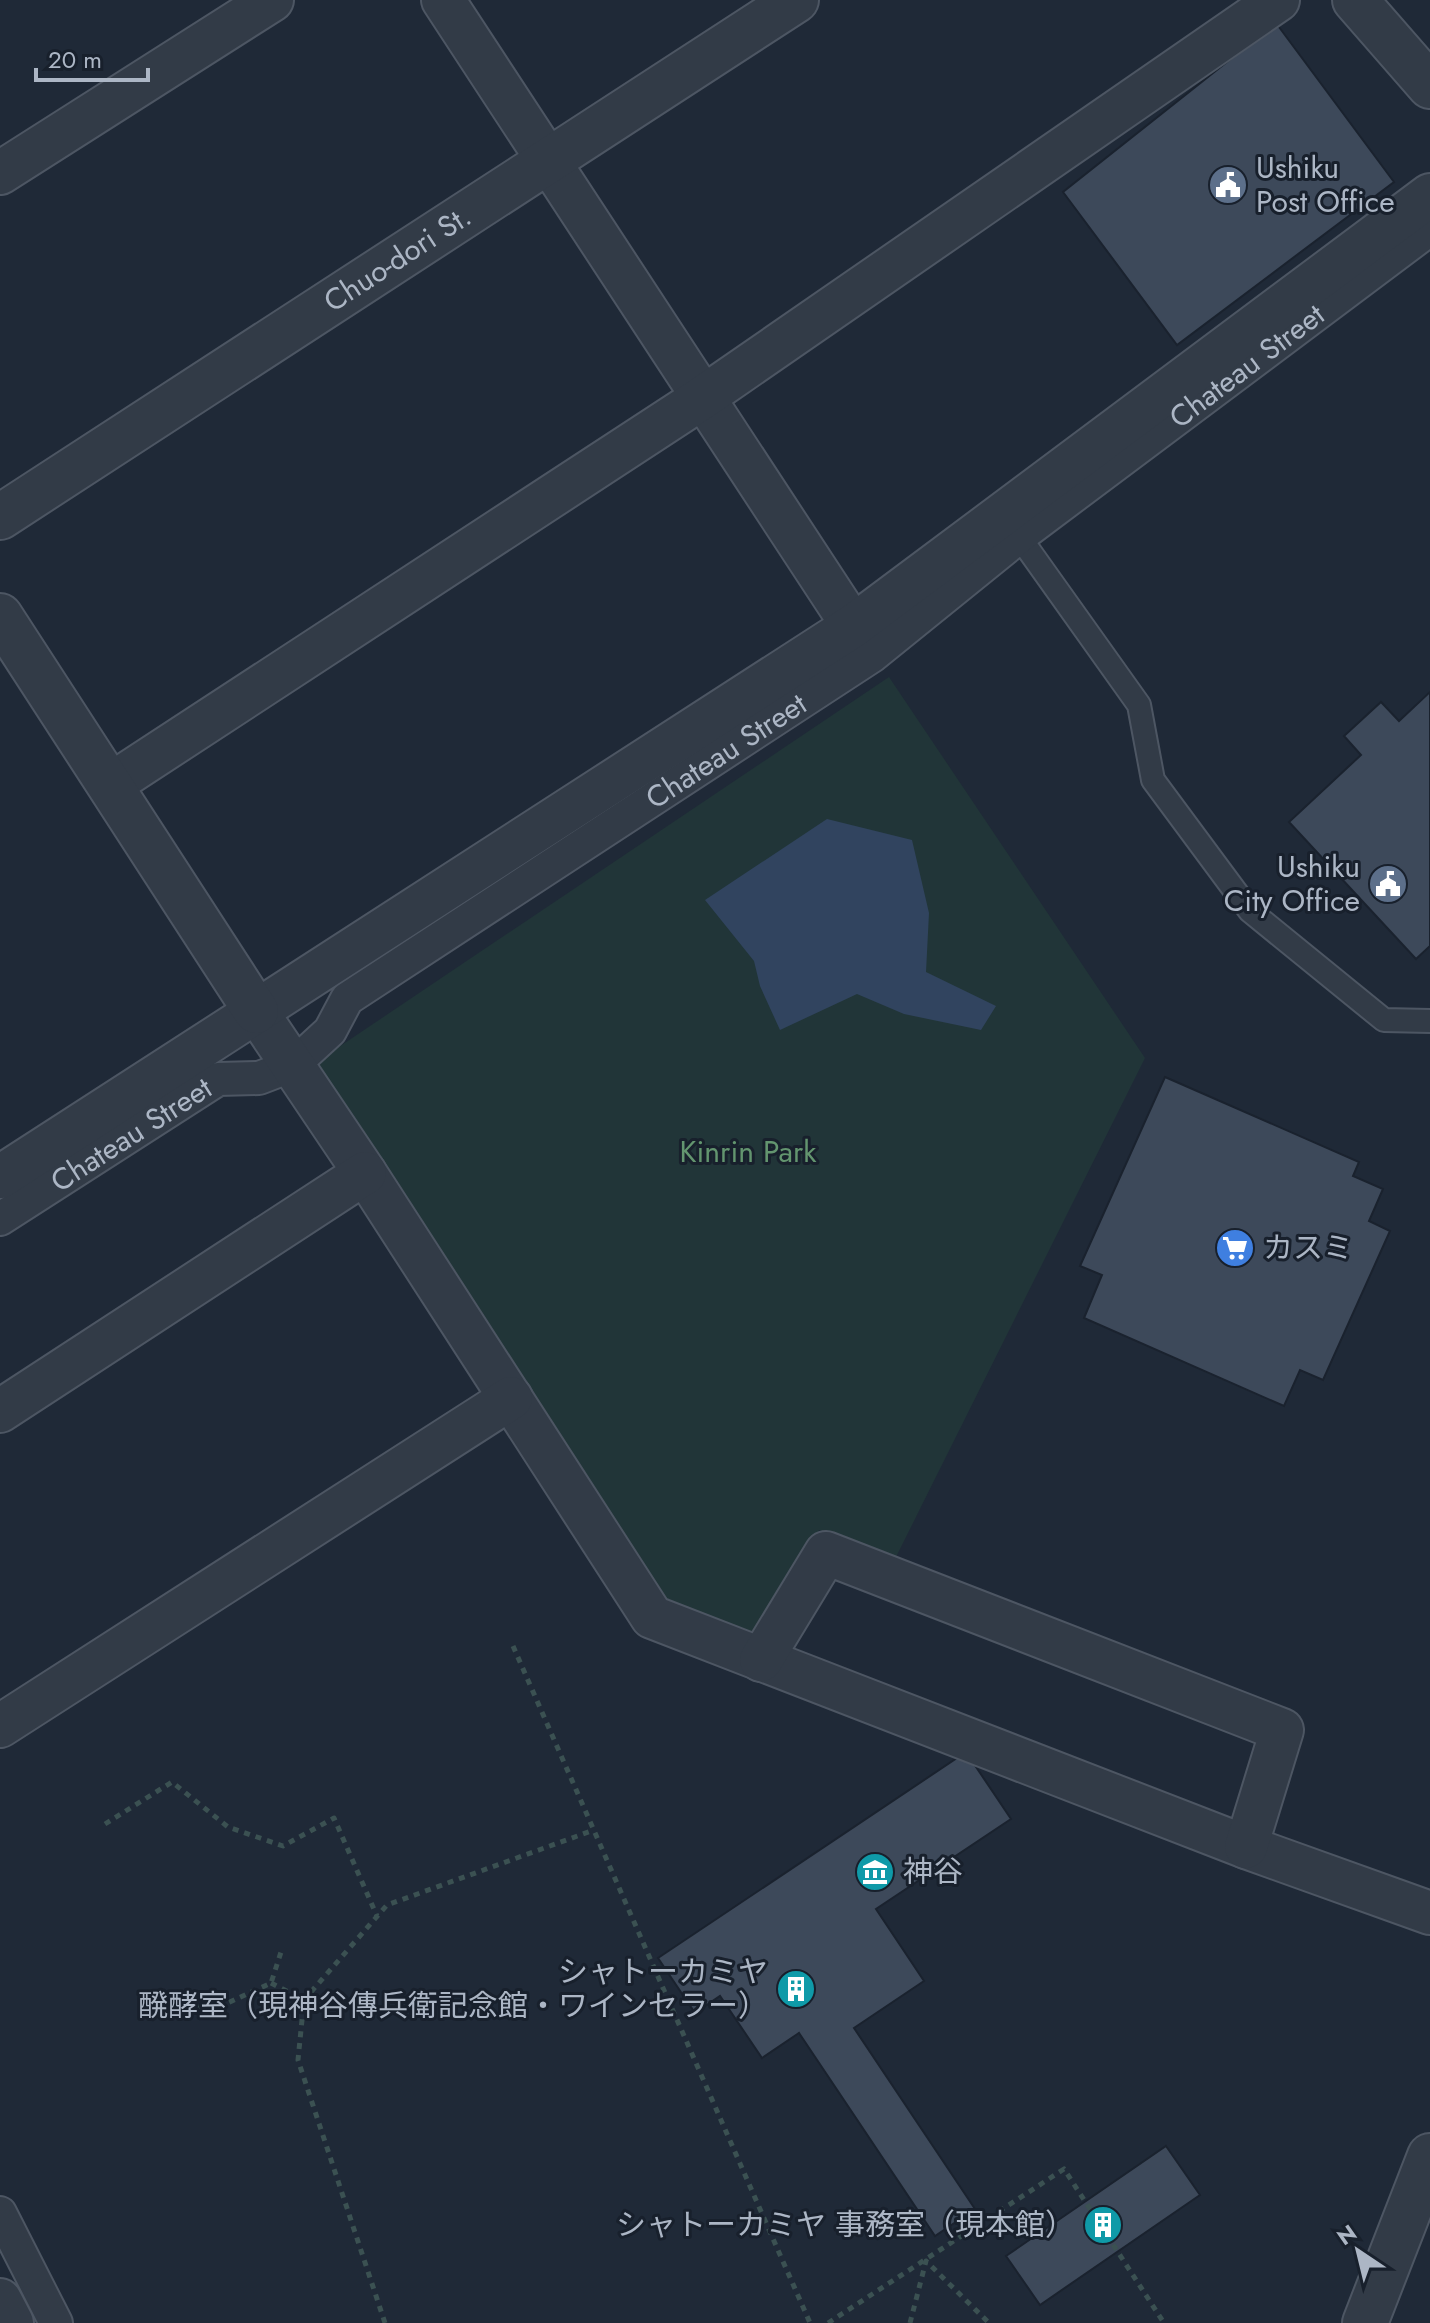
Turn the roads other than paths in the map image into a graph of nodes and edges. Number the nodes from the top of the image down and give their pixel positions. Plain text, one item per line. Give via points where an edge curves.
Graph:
1 (272, 0) edge
2 (443, 0) edge
3 (796, 0) edge
4 (1278, 0) edge
5 (1365, 3) edge
6 (1430, 86) edge
7 (549, 161) junction
8 (4, 162) edge
9 (1430, 195) edge
10 (1430, 229) edge
11 (702, 398) junction
12 (0, 517) edge
13 (1011, 526) junction
14 (0, 616) edge
15 (853, 626) junction
16 (110, 785) junction
17 (256, 1011) junction
18 (1430, 1021) edge
19 (293, 1065) junction
20 (365, 1173) junction
21 (0, 1177) edge
22 (0, 1219) edge
23 (511, 1398) junction
24 (0, 1411) edge
25 (761, 1660) junction
26 (0, 1726) edge
27 (1246, 1847) junction
28 (1430, 1913) edge
29 (1430, 2156) edge
30 (0, 2213) edge
31 (0, 2300) edge
32 (12, 2323) edge
33 (56, 2323) edge
34 (1365, 2323) edge

1 - 8 street
2 - 7 street
3 - 7 street, Chuo-dori St.
4 - 11 street
5 - 6 street
7 - 11 street
7 - 12 street, Chuo-dori St.
9 - 13 street
10 - 13 street, Chateau Street
11 - 15 street
11 - 16 street
13 - 15 street
13 - 18 lane via 1139,705 1153,780 1250,911 1384,1020
13 - 19 street, Chateau Street via 872,656 347,999 330,1031
14 - 16 street
15 - 17 street
16 - 17 street
17 - 19 street
17 - 21 street
19 - 20 street
19 - 22 street, Chateau Street via 259,1078 218,1079
20 - 23 street
20 - 24 street
23 - 25 street via 652,1617
23 - 26 street
25 - 27 street
25 - 27 street via 826,1553 1282,1730
27 - 28 street
29 - 34 street
30 - 33 street
31 - 32 street

